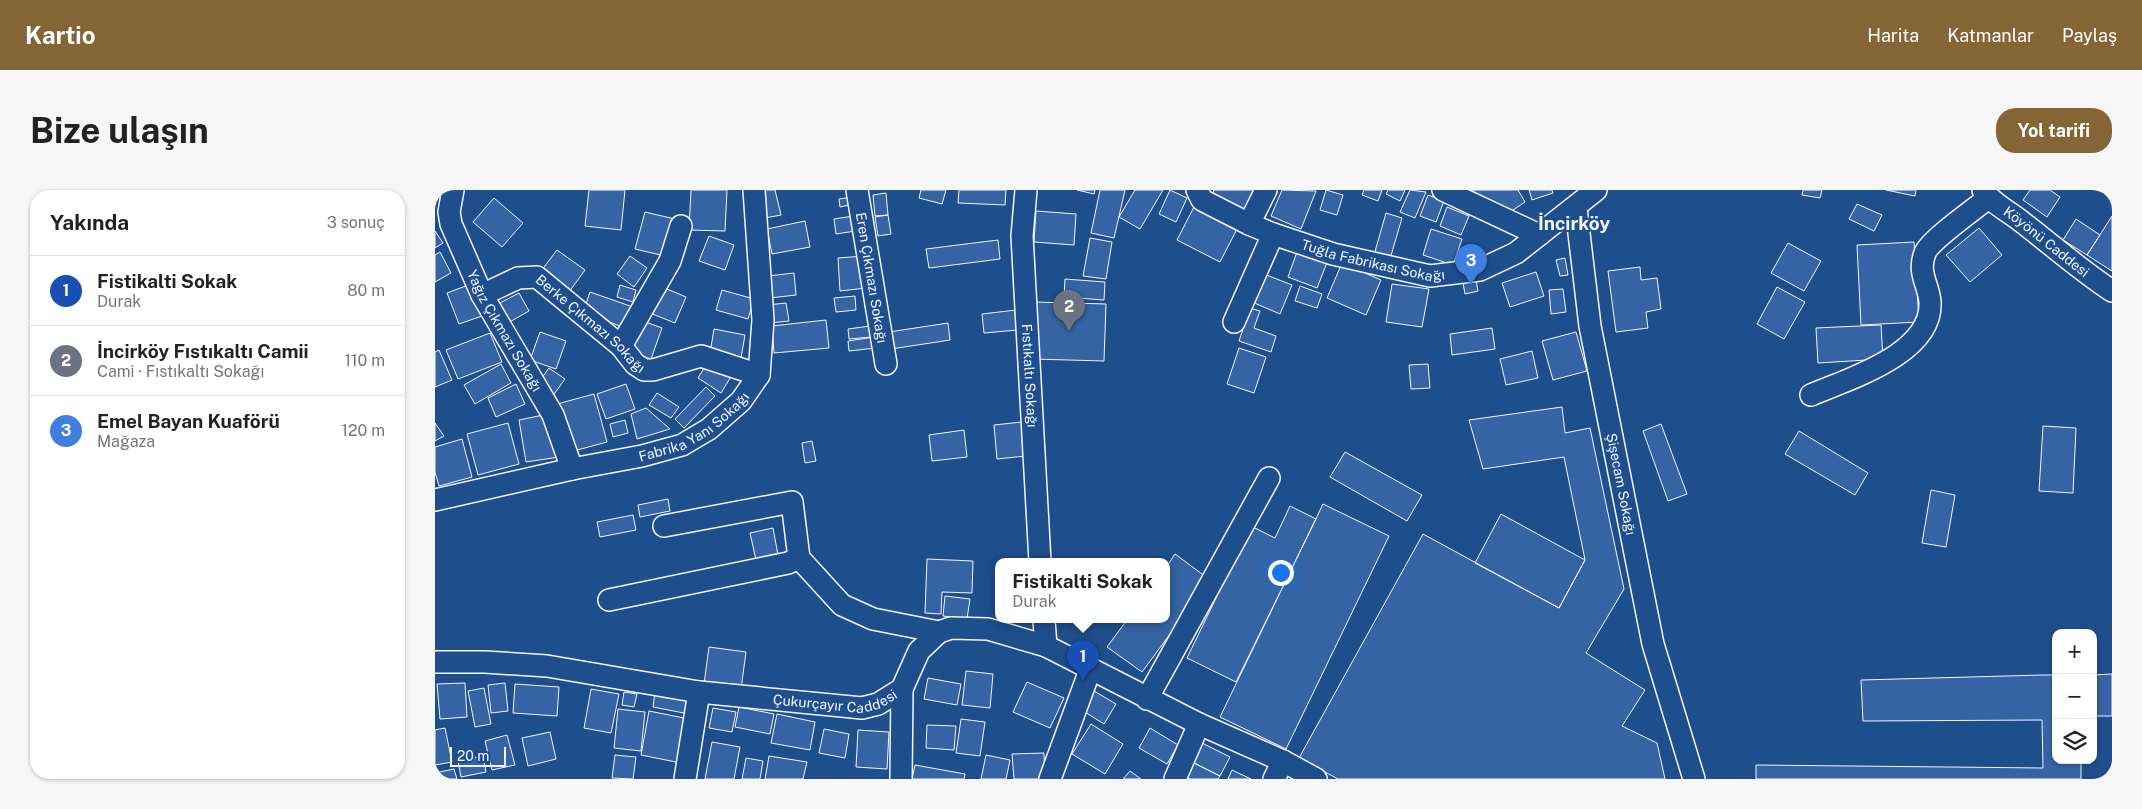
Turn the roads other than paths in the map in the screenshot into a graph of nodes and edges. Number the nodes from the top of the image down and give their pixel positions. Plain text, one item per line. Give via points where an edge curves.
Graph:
1 (453, 190) edge
2 (754, 190) edge
3 (857, 190) edge
4 (1026, 190) edge
5 (1197, 190) edge
6 (1266, 190) edge
7 (1443, 190) edge
8 (1595, 190) edge
9 (1985, 194) edge
10 (1576, 208) junction
11 (1249, 224) junction
12 (681, 226) dead end
13 (1273, 234) junction
14 (1539, 235) junction
15 (2112, 291) edge
16 (482, 295) junction
17 (1234, 322) dead end
18 (621, 346) junction
19 (886, 364) dead end
20 (759, 375) junction
21 (1811, 395) dead end
22 (572, 469) junction
23 (1269, 478) dead end
24 (438, 494) edge
25 (664, 526) dead end
26 (799, 558) junction
27 (1040, 558) edge
28 (609, 600) dead end
29 (1044, 623) edge
30 (939, 632) junction
31 (1046, 646) junction
32 (435, 662) edge
33 (1090, 670) junction
34 (902, 689) junction
35 (699, 692) junction
36 (1147, 699) junction
37 (1199, 724) junction
38 (1278, 770) edge
39 (685, 779) edge
40 (901, 779) edge
41 (1050, 779) edge
42 (1175, 779) edge
43 (1316, 779) edge
44 (1693, 779) edge

1 - 16 street, Yağız Çıkmazı Sokağı via 449,212 451,224
2 - 20 street, Fabrika Yanı Sokağı via 763,320
3 - 19 street, Eren Çıkmazı Sokağı
4 - 27 street, Fıstıkaltı Sokağı via 1022,236
5 - 11 street, Tuğla Fabrikası Sokağı via 1202,200
6 - 11 street
7 - 14 street
8 - 10 street
9 - 15 street, Köyönü Caddesi
9 - 21 street via 1925,253 1922,279 1930,301 1927,322 1917,336 1890,361
10 - 14 street, Tuğla Fabrikası Sokağı
10 - 44 street, Şişecam Sokağı via 1590,326 1653,644
11 - 13 street, Tuğla Fabrikası Sokağı
12 - 18 street via 670,261
13 - 14 street, Tuğla Fabrikası Sokağı via 1333,254 1430,276 1480,270 1516,253
13 - 17 street
16 - 18 street, Berke Çıkmazı Sokağı via 519,278 537,277
16 - 22 street, Yağız Çıkmazı Sokağı via 553,415
18 - 20 street, Berke Çıkmazı Sokağı via 644,370 701,356
20 - 22 street, Fabrika Yanı Sokağı via 741,402 709,429 682,446
22 - 24 street, Fabrika Yanı Sokağı
23 - 36 street
25 - 26 street via 792,502
26 - 28 street via 788,564
26 - 30 street via 842,605 873,619
29 - 31 street
30 - 31 street via 951,628 988,629
30 - 34 street, Çukurçayır Caddesi via 919,651
31 - 33 street
32 - 35 street, Çukurçayır Caddesi via 547,666
33 - 36 street
33 - 41 street
34 - 35 street, Çukurçayır Caddesi via 878,704 862,708
34 - 40 street
35 - 39 street
36 - 37 street
37 - 38 street
37 - 42 street
38 - 43 street

